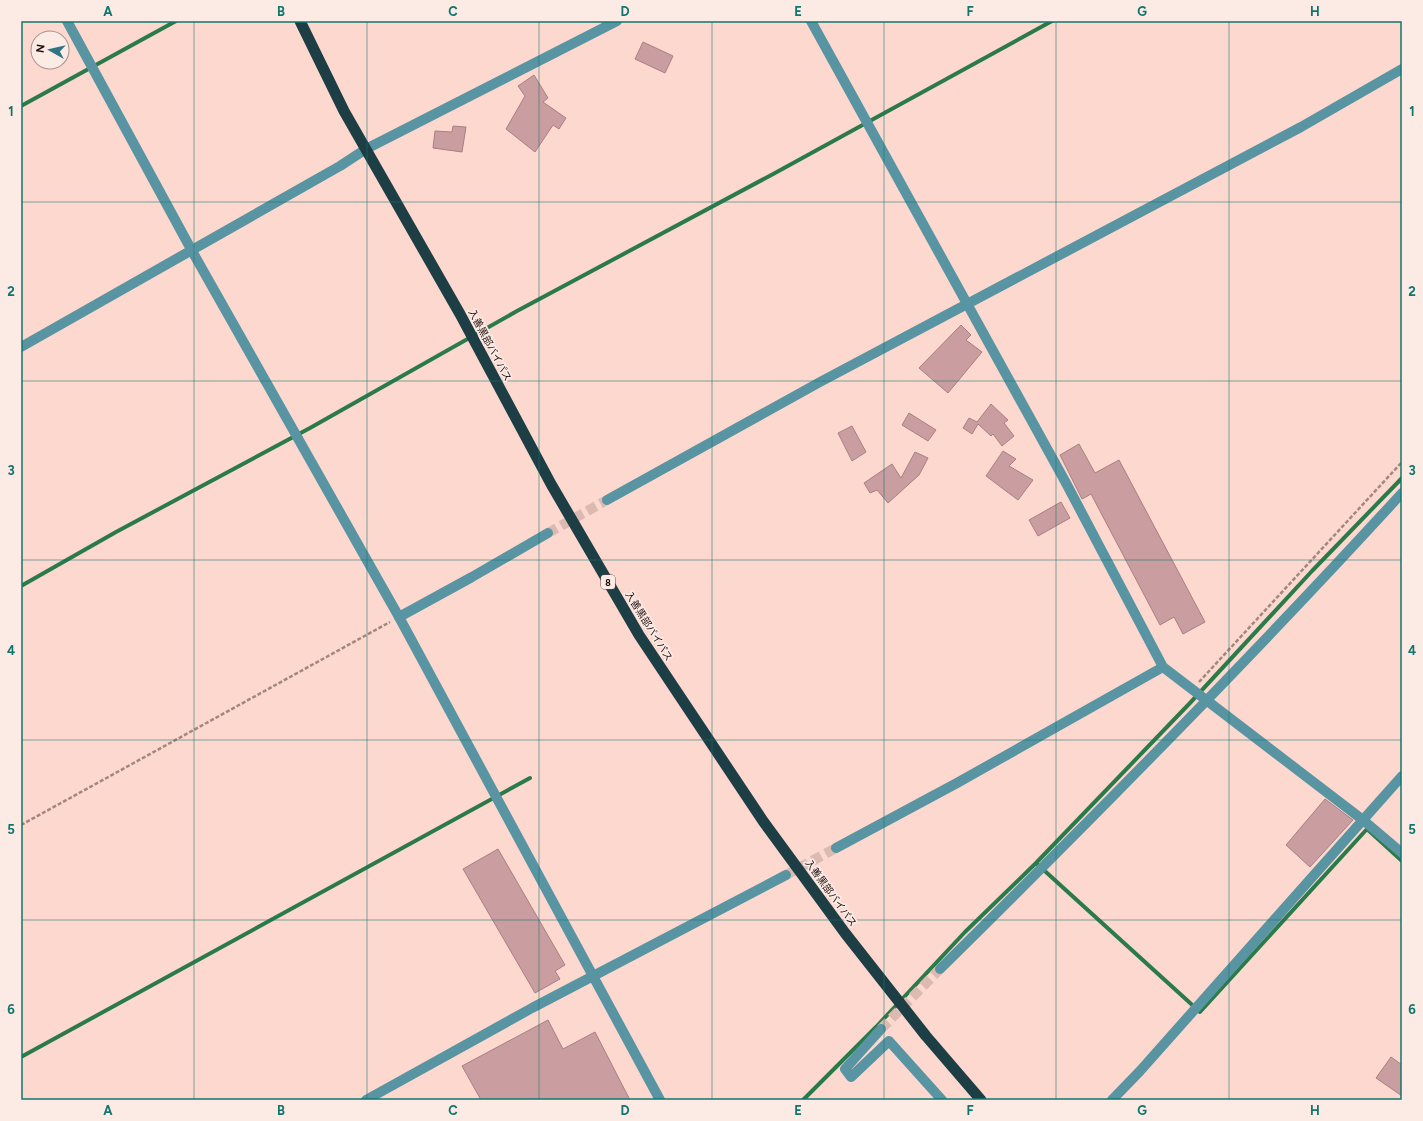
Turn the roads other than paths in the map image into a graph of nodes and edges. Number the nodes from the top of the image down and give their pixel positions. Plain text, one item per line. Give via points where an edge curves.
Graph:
1 (67, 21) edge
2 (300, 21) edge
3 (617, 21) edge
4 (810, 21) edge
5 (1402, 69) edge
6 (366, 149) junction
7 (192, 251) junction
8 (967, 303) junction
9 (21, 347) edge
10 (1402, 493) edge
11 (608, 500) tunnel mouth
12 (548, 533) tunnel mouth
13 (399, 616) junction
14 (1163, 667) junction
15 (1206, 699) junction
16 (1402, 776) edge
17 (1364, 820) junction
18 (836, 848) tunnel mouth
19 (1402, 853) edge
20 (786, 875) tunnel mouth
21 (940, 969) tunnel mouth
22 (592, 976) junction
23 (881, 1029) tunnel mouth
24 (366, 1100) edge
25 (660, 1100) edge
26 (942, 1100) edge
27 (981, 1100) edge
28 (1112, 1100) edge

1 - 7 street
2 - 6 highway, 入善黒部バイパス / 8 via 344,111
3 - 6 street
4 - 8 street
5 - 8 street via 1302,127
6 - 7 street
6 - 27 highway, 入善黒部バイパス / 8 via 460,314 550,484 638,635 781,846 845,933 921,1030
7 - 9 street
7 - 13 street
8 - 11 street
8 - 14 street
10 - 15 street
12 - 13 street
13 - 22 street
14 - 15 street
14 - 18 street via 958,783
15 - 17 street
15 - 21 street
16 - 17 street
17 - 19 street
17 - 28 street
20 - 22 street
22 - 24 street
22 - 25 street
23 - 26 street via 845,1069 851,1077 889,1041

